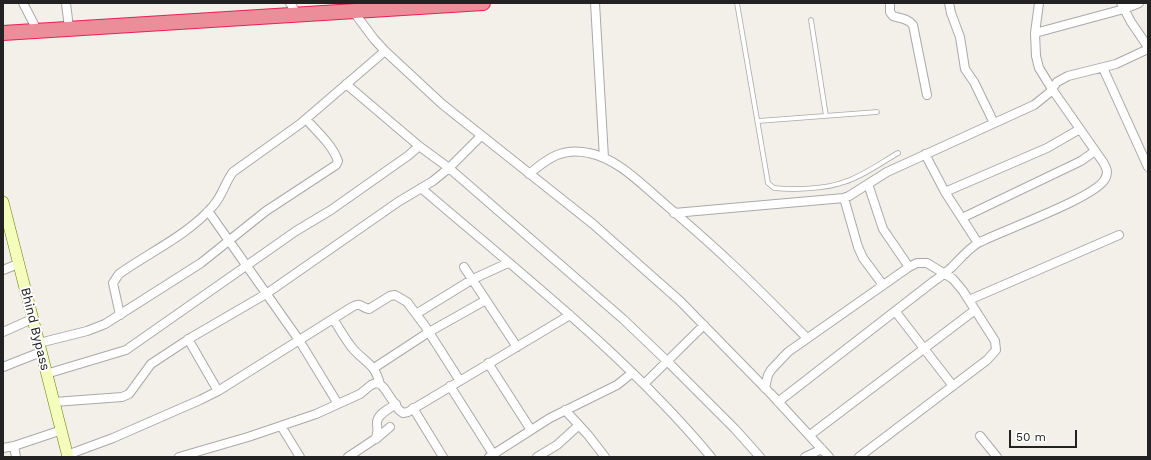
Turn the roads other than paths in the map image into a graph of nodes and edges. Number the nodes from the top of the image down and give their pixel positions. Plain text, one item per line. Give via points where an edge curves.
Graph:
1 (23, 3) edge
2 (66, 3) edge
3 (483, 3) edge
4 (595, 3) edge
5 (737, 3) edge
6 (890, 3) edge
7 (949, 3) edge
8 (1039, 3) edge
9 (1139, 3) edge
10 (426, 5) edge
11 (1122, 6) edge
12 (294, 8) edge
13 (353, 11) junction
14 (811, 20) dead end
15 (69, 28) junction
16 (37, 30) junction
17 (3, 33) edge
18 (1034, 33) junction
19 (1148, 48) edge
20 (385, 51) junction
21 (1103, 68) junction
22 (346, 84) junction
23 (1052, 89) junction
24 (927, 95) dead end
25 (877, 112) dead end
26 (826, 116) junction
27 (306, 119) junction
28 (758, 121) junction
29 (994, 123) junction
30 (1080, 129) junction
31 (481, 136) junction
32 (419, 146) junction
33 (1095, 151) junction
34 (898, 153) dead end
35 (925, 154) junction
36 (604, 158) junction
37 (449, 168) junction
38 (1148, 168) edge
39 (529, 174) junction
40 (868, 184) junction
41 (421, 188) junction
42 (945, 192) junction
43 (844, 198) junction
44 (3, 202) edge
45 (208, 211) junction
46 (674, 212) junction
47 (962, 218) junction
48 (6, 231) edge
49 (1119, 235) dead end
50 (229, 240) junction
51 (978, 244) junction
52 (508, 263) junction
53 (18, 264) junction
54 (246, 266) junction
55 (464, 266) dead end
56 (909, 267) junction
57 (3, 270) edge
58 (944, 273) junction
59 (473, 279) junction
60 (883, 285) junction
61 (266, 294) junction
62 (486, 300) junction
63 (969, 300) junction
64 (975, 310) junction
65 (895, 311) junction
66 (416, 314) junction
67 (120, 315) junction
68 (570, 316) junction
69 (32, 319) junction
70 (333, 319) junction
71 (704, 325) junction
72 (3, 332) edge
73 (429, 332) junction
74 (806, 338) junction
75 (188, 339) junction
76 (299, 340) junction
77 (40, 347) junction
78 (517, 347) junction
79 (924, 348) junction
80 (668, 362) junction
81 (488, 364) junction
82 (3, 367) edge
83 (374, 368) junction
84 (632, 373) junction
85 (46, 374) junction
86 (460, 381) junction
87 (380, 384) junction
88 (644, 384) junction
89 (450, 386) junction
90 (953, 386) junction
91 (765, 388) junction
92 (218, 391) junction
93 (54, 402) junction
94 (778, 402) junction
95 (338, 404) junction
96 (396, 404) junction
97 (413, 408) junction
98 (565, 410) junction
99 (281, 426) junction
100 (579, 426) junction
101 (390, 427) dead end
102 (62, 430) junction
103 (531, 430) junction
104 (810, 436) junction
105 (980, 436) dead end
106 (375, 439) junction
107 (14, 446) junction
108 (3, 448) edge
109 (822, 449) junction
110 (192, 455) edge
111 (68, 456) edge
112 (353, 456) edge
113 (492, 456) edge
114 (16, 457) edge
115 (179, 457) edge
116 (300, 457) edge
117 (443, 457) edge
118 (537, 457) edge
119 (605, 457) edge
120 (712, 457) edge
121 (760, 457) edge
122 (805, 457) edge
123 (829, 457) edge
124 (859, 457) edge
125 (997, 457) edge

1 - 16 street
2 - 15 street
3 - 10 highway
4 - 36 street
5 - 28 lane
6 - 24 street via 890,12 893,16 910,21 913,25
7 - 29 street via 960,37 965,69
8 - 18 street
9 - 11 street
10 - 13 highway
11 - 18 street
11 - 19 street
12 - 13 highway
12 - 15 highway
13 - 20 street
14 - 26 lane
15 - 16 highway
16 - 17 highway
18 - 23 street via 1039,68
19 - 21 street via 1130,59
20 - 22 street
20 - 31 street
21 - 23 street via 1068,76 1057,82
21 - 38 street
22 - 27 street
22 - 32 street
23 - 29 street via 1034,105
23 - 30 street
25 - 26 lane
26 - 28 lane
27 - 45 street via 233,172 224,191
27 - 50 street via 336,154 336,165 266,211
28 - 34 lane via 768,183 774,188 823,187 846,182
29 - 35 street
30 - 33 street
30 - 42 street via 1047,148
31 - 37 street
31 - 39 street
32 - 37 street
32 - 54 street via 331,210
33 - 47 street via 1081,161
33 - 51 street via 1107,169 1107,175 1092,191
35 - 40 street
35 - 42 street
36 - 39 street via 589,153 562,153 545,160
36 - 46 street via 628,173
37 - 41 street
37 - 80 street via 623,319
39 - 71 street via 616,244
40 - 43 street
40 - 56 street via 883,229
41 - 52 street
41 - 61 street
42 - 47 street
43 - 46 street
43 - 60 street via 858,247
44 - 48 street, Bhind Bypass
45 - 50 street
45 - 67 street via 115,279 113,287
46 - 74 street via 731,262
47 - 51 street
48 - 53 street, Bhind Bypass
49 - 63 street
50 - 54 street
50 - 67 street via 201,263
51 - 58 street
52 - 59 street
52 - 68 street
53 - 57 street
53 - 69 street, Bhind Bypass
54 - 61 street
54 - 85 street via 126,350
55 - 59 street
56 - 58 street via 917,263 927,263
56 - 60 street
58 - 63 street via 958,284
58 - 65 street
59 - 62 street
59 - 66 street
60 - 74 street
61 - 75 street
61 - 76 street
62 - 73 street
62 - 78 street
63 - 64 street
64 - 79 street
64 - 90 street via 995,341 996,350
65 - 79 street
65 - 94 street
66 - 70 street via 407,302 395,295 369,309 356,304
66 - 73 street
67 - 77 street via 105,324
68 - 78 street
68 - 84 street
69 - 72 street
69 - 77 street, Bhind Bypass
70 - 76 street
70 - 83 street via 353,349
71 - 80 street
71 - 91 street
73 - 83 street
73 - 86 street
74 - 91 street via 781,358 771,370
75 - 92 street
75 - 93 street via 151,364 129,394 122,397
76 - 92 street
76 - 95 street
77 - 82 street
77 - 85 street, Bhind Bypass
78 - 81 street
79 - 90 street
79 - 104 street
80 - 88 street
80 - 121 street
81 - 86 street
81 - 103 street
83 - 87 street
84 - 88 street
84 - 98 street via 617,385
85 - 93 street, Bhind Bypass
86 - 89 street
87 - 95 street via 371,385 360,394
87 - 96 street
88 - 120 street
89 - 97 street
89 - 113 street
90 - 124 street
91 - 94 street
92 - 111 street
93 - 102 street, Bhind Bypass
94 - 104 street
95 - 99 street
96 - 97 street via 403,413
96 - 106 street via 378,417 378,434
97 - 117 street
98 - 100 street
98 - 103 street
99 - 110 street
99 - 116 street
100 - 118 street via 557,445
100 - 119 street
101 - 106 street
102 - 107 street
102 - 111 street, Bhind Bypass
103 - 113 street
104 - 109 street
105 - 125 street
106 - 112 street
107 - 108 street
107 - 114 street
109 - 122 street
109 - 123 street
110 - 115 street

